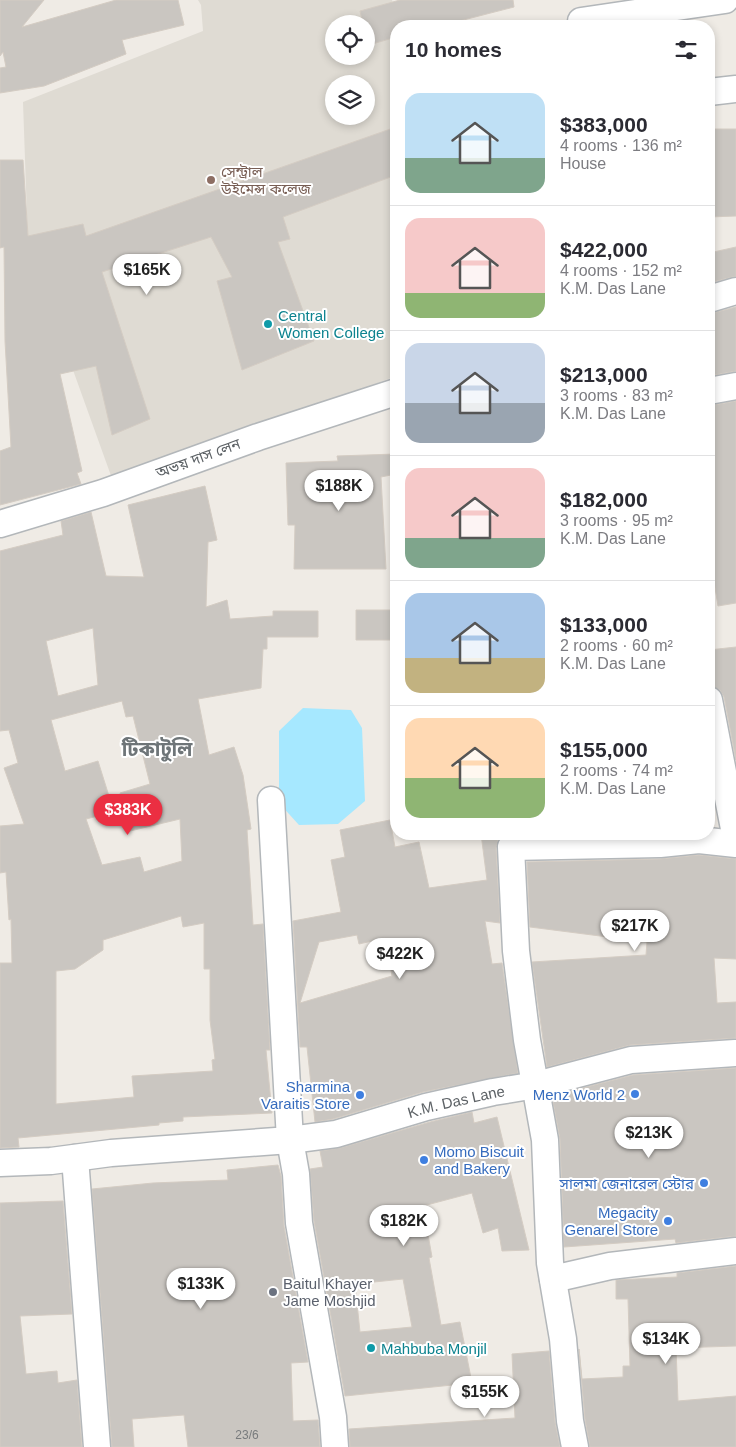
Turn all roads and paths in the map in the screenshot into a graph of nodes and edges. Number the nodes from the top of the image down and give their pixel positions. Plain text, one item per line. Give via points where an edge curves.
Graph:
1 (725, 0) edge
2 (580, 16) edge
3 (736, 90) edge
4 (715, 92) edge
5 (736, 291) edge
6 (715, 297) edge
7 (736, 386) edge
8 (715, 390) edge
9 (390, 394) edge
10 (0, 524) edge
11 (715, 731) edge
12 (271, 800) dead end
13 (736, 839) edge
14 (509, 841) edge
15 (736, 844) edge
16 (735, 1053) dead end
17 (536, 1085) junction
18 (290, 1140) junction
19 (75, 1158) junction
20 (0, 1163) edge
21 (736, 1251) edge
22 (553, 1279) junction
23 (97, 1447) edge
24 (335, 1447) edge
25 (574, 1447) edge

1 - 2 street
3 - 4 street
5 - 6 street
7 - 8 street
9 - 10 street, অভয় দাস লেন via 258,436 104,492
11 - 13 street
12 - 18 street
14 - 15 street via 660,844 699,840
14 - 17 street via 516,951
16 - 17 street, K.M. Das Lane via 631,1060
17 - 18 street, K.M. Das Lane via 426,1107 336,1134
17 - 22 street via 545,1140
18 - 19 street, K.M. Das Lane
18 - 24 street via 300,1223 334,1422
19 - 20 street, K.M. Das Lane
19 - 23 street
21 - 22 street via 610,1266
22 - 25 street

